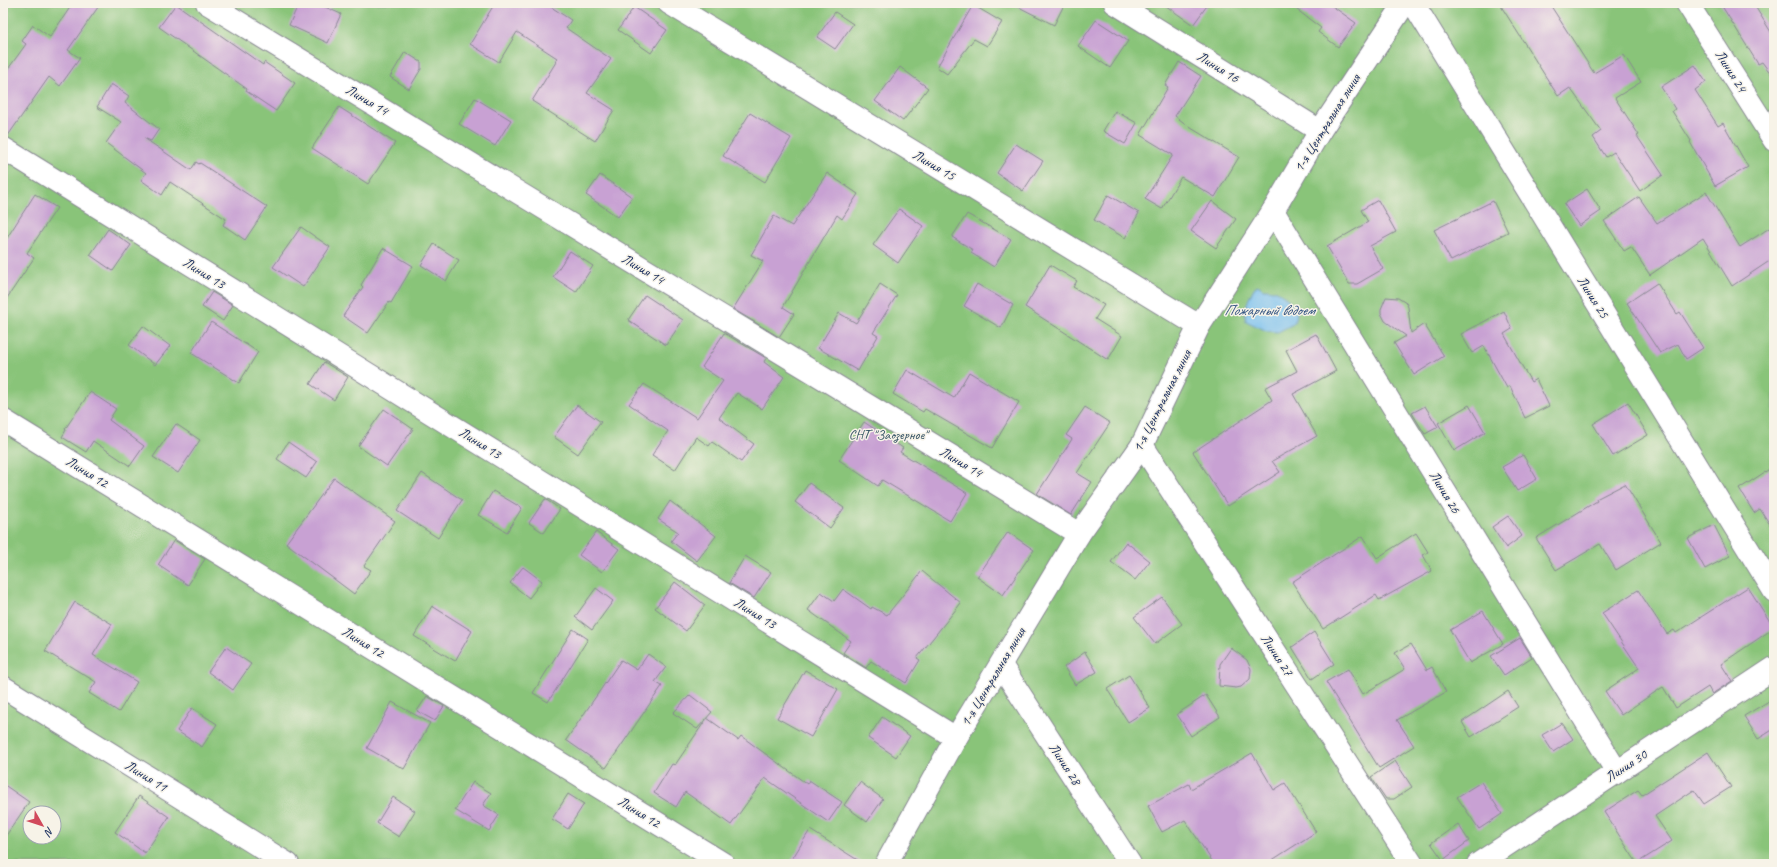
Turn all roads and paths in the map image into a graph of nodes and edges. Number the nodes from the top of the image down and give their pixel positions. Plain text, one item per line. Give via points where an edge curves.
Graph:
1 (207, 3) edge
2 (669, 3) edge
3 (1115, 3) edge
4 (1405, 3) edge
5 (1412, 3) edge
6 (1687, 3) edge
7 (1320, 130) junction
8 (1774, 140) edge
9 (3, 148) edge
10 (1273, 211) junction
11 (1199, 326) junction
12 (3, 420) edge
13 (1142, 445) junction
14 (1079, 534) junction
15 (1774, 591) edge
16 (1001, 665) junction
17 (1774, 668) edge
18 (3, 687) edge
19 (956, 738) junction
20 (1617, 772) junction
21 (288, 864) edge
22 (724, 864) edge
23 (886, 864) edge
24 (1130, 864) edge
25 (1412, 864) edge
26 (1478, 864) edge

1 - 14 street, Линия 14
2 - 11 street, Линия 15
3 - 7 street, Линия 16
4 - 7 street, 1-я Центральная линия
5 - 15 street, Линия 25
6 - 8 street, Линия 24
7 - 10 street, 1-я Центральная линия
9 - 19 street, Линия 13
10 - 11 street, 1-я Центральная линия
10 - 20 street, Линия 26
11 - 13 street, 1-я Центральная линия
12 - 22 street, Линия 12
13 - 14 street, 1-я Центральная линия
13 - 25 street, Линия 27
14 - 16 street, 1-я Центральная линия
16 - 19 street, 1-я Центральная линия
16 - 24 street, Линия 28
17 - 20 street, Линия 30
18 - 21 street, Линия 11
19 - 23 street, 1-я Центральная линия
20 - 26 street, Линия 30

